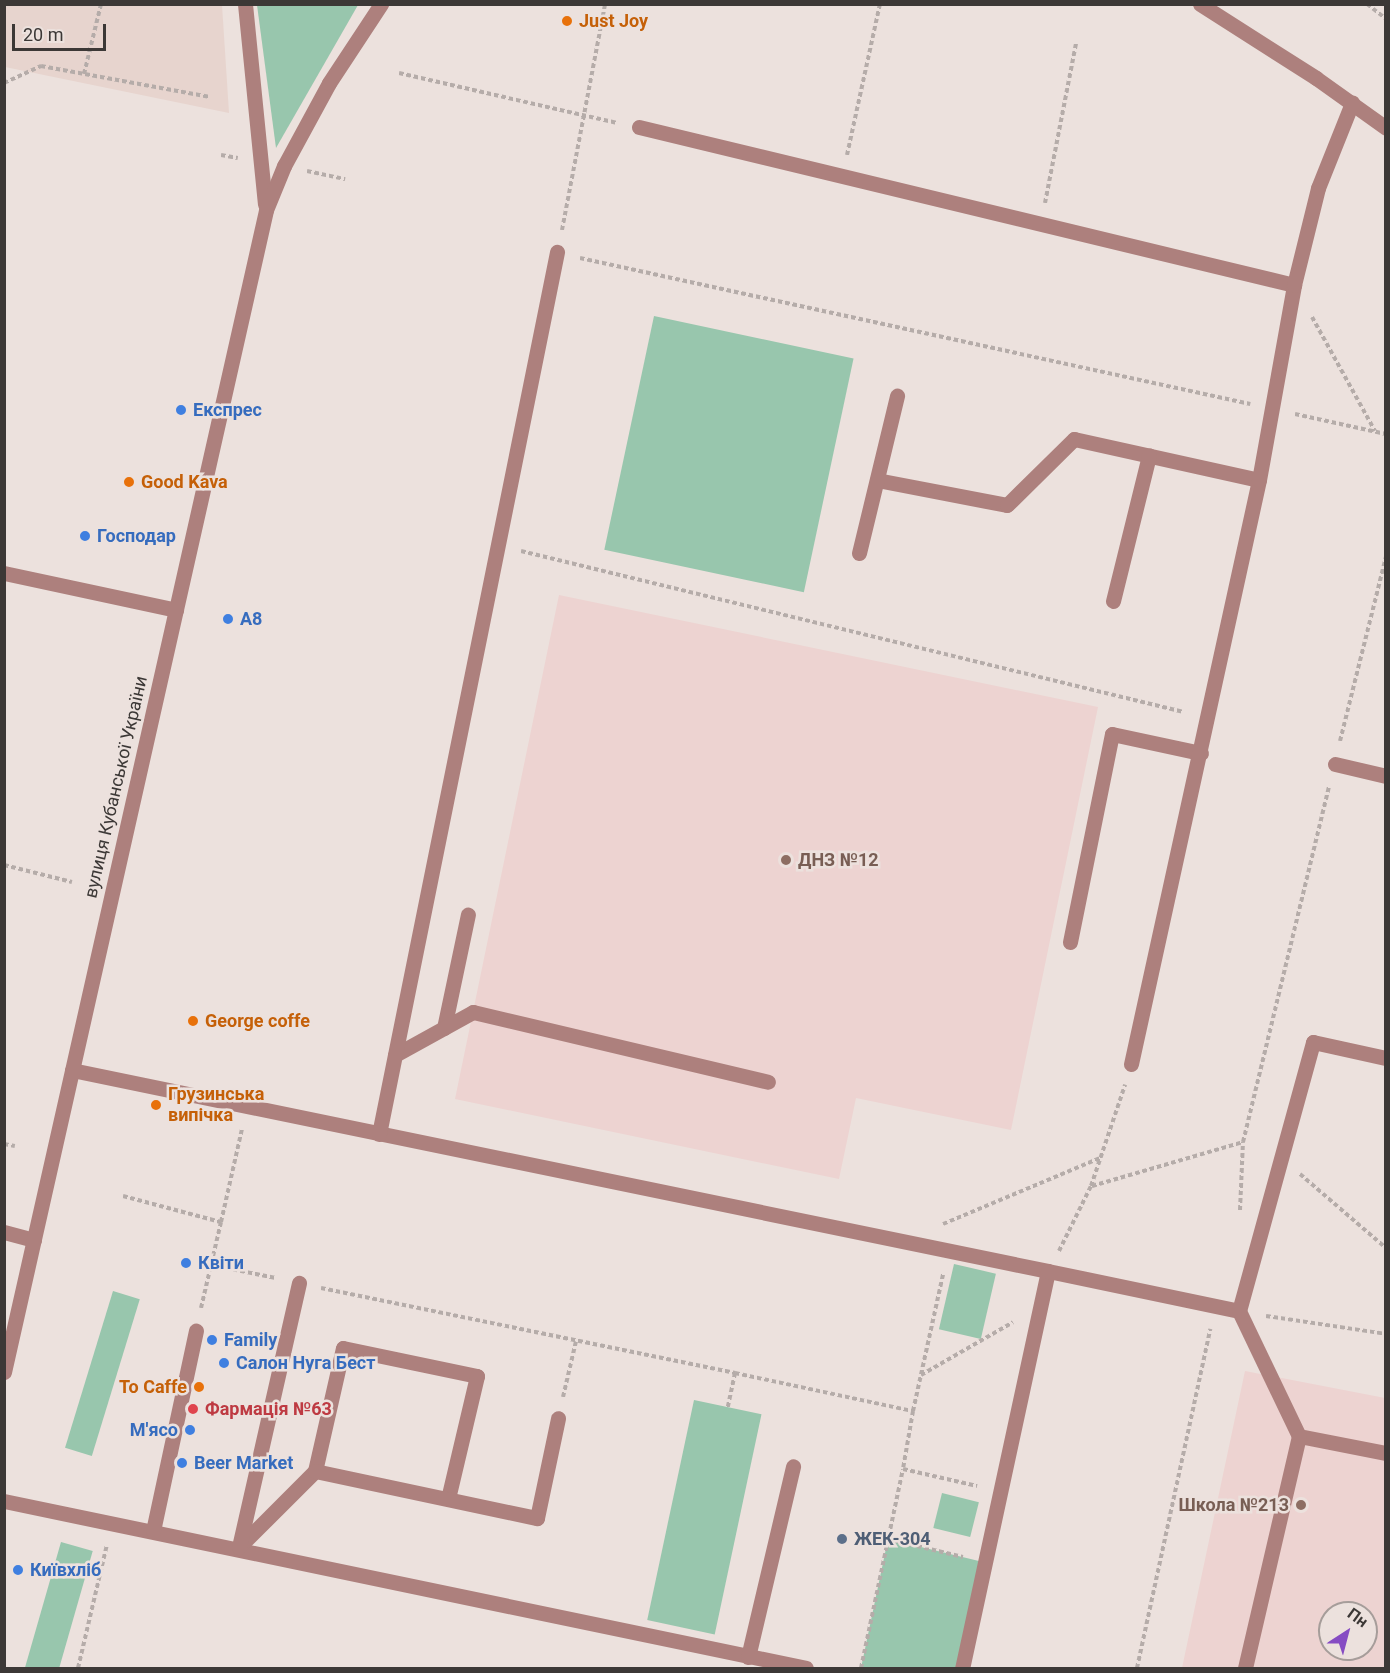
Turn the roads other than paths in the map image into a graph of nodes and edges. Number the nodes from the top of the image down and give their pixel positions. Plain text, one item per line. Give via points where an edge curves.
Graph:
1 (245, 4) edge
2 (381, 4) edge
3 (1200, 4) edge
4 (1352, 104) junction
5 (639, 127) road end
6 (1386, 128) edge
7 (266, 210) junction
8 (557, 252) road end
9 (1294, 285) junction
10 (897, 396) dead end
11 (1149, 455) junction
12 (877, 480) junction
13 (1259, 480) junction
14 (859, 553) dead end
15 (4, 573) edge
16 (1113, 602) dead end
17 (176, 610) junction
18 (1201, 753) junction
19 (1335, 764) road end
20 (1386, 776) edge
21 (468, 914) dead end
22 (1070, 942) dead end
23 (444, 1028) junction
24 (395, 1055) junction
25 (1386, 1058) edge
26 (1131, 1064) road end
27 (72, 1070) junction
28 (768, 1082) dead end
29 (379, 1134) junction
30 (4, 1232) edge
31 (34, 1240) junction
32 (1048, 1272) junction
33 (299, 1283) road end
34 (1239, 1311) junction
35 (196, 1331) road end
36 (4, 1372) edge
37 (558, 1418) road end
38 (1299, 1436) junction
39 (1386, 1453) edge
40 (793, 1466) dead end
41 (315, 1471) junction
42 (448, 1499) junction
43 (4, 1501) edge
44 (153, 1531) junction
45 (239, 1547) junction
46 (748, 1657) junction
47 (806, 1668) edge
48 (962, 1668) edge
49 (1245, 1668) edge

1 - 7 street, вулиця Кубанської України
2 - 7 street, вулиця Кубанської України via 329,83 284,166
3 - 4 street
4 - 6 street
4 - 9 street via 1318,188
5 - 9 street
7 - 17 street, вулиця Кубанської України
8 - 24 street
9 - 13 street
10 - 12 street
11 - 12 street via 1074,439 1007,505
11 - 13 street
11 - 16 street
12 - 14 street
13 - 18 street
15 - 17 street
17 - 27 street, вулиця Кубанської України
18 - 22 street via 1112,734
18 - 26 street
19 - 20 street
21 - 23 street
23 - 24 street
23 - 28 street via 473,1012
24 - 29 street
25 - 34 street via 1313,1042
27 - 29 street
27 - 31 street, вулиця Кубанської України
29 - 32 street
30 - 31 street
31 - 36 street, вулиця Кубанської України
32 - 34 street
32 - 48 street
33 - 45 street
34 - 38 street
35 - 44 street
37 - 42 street via 537,1518
38 - 39 street
38 - 49 street
40 - 46 street
41 - 42 street
41 - 42 street via 343,1348 477,1376
41 - 45 street
43 - 44 street
44 - 45 street
45 - 46 street
46 - 47 street

